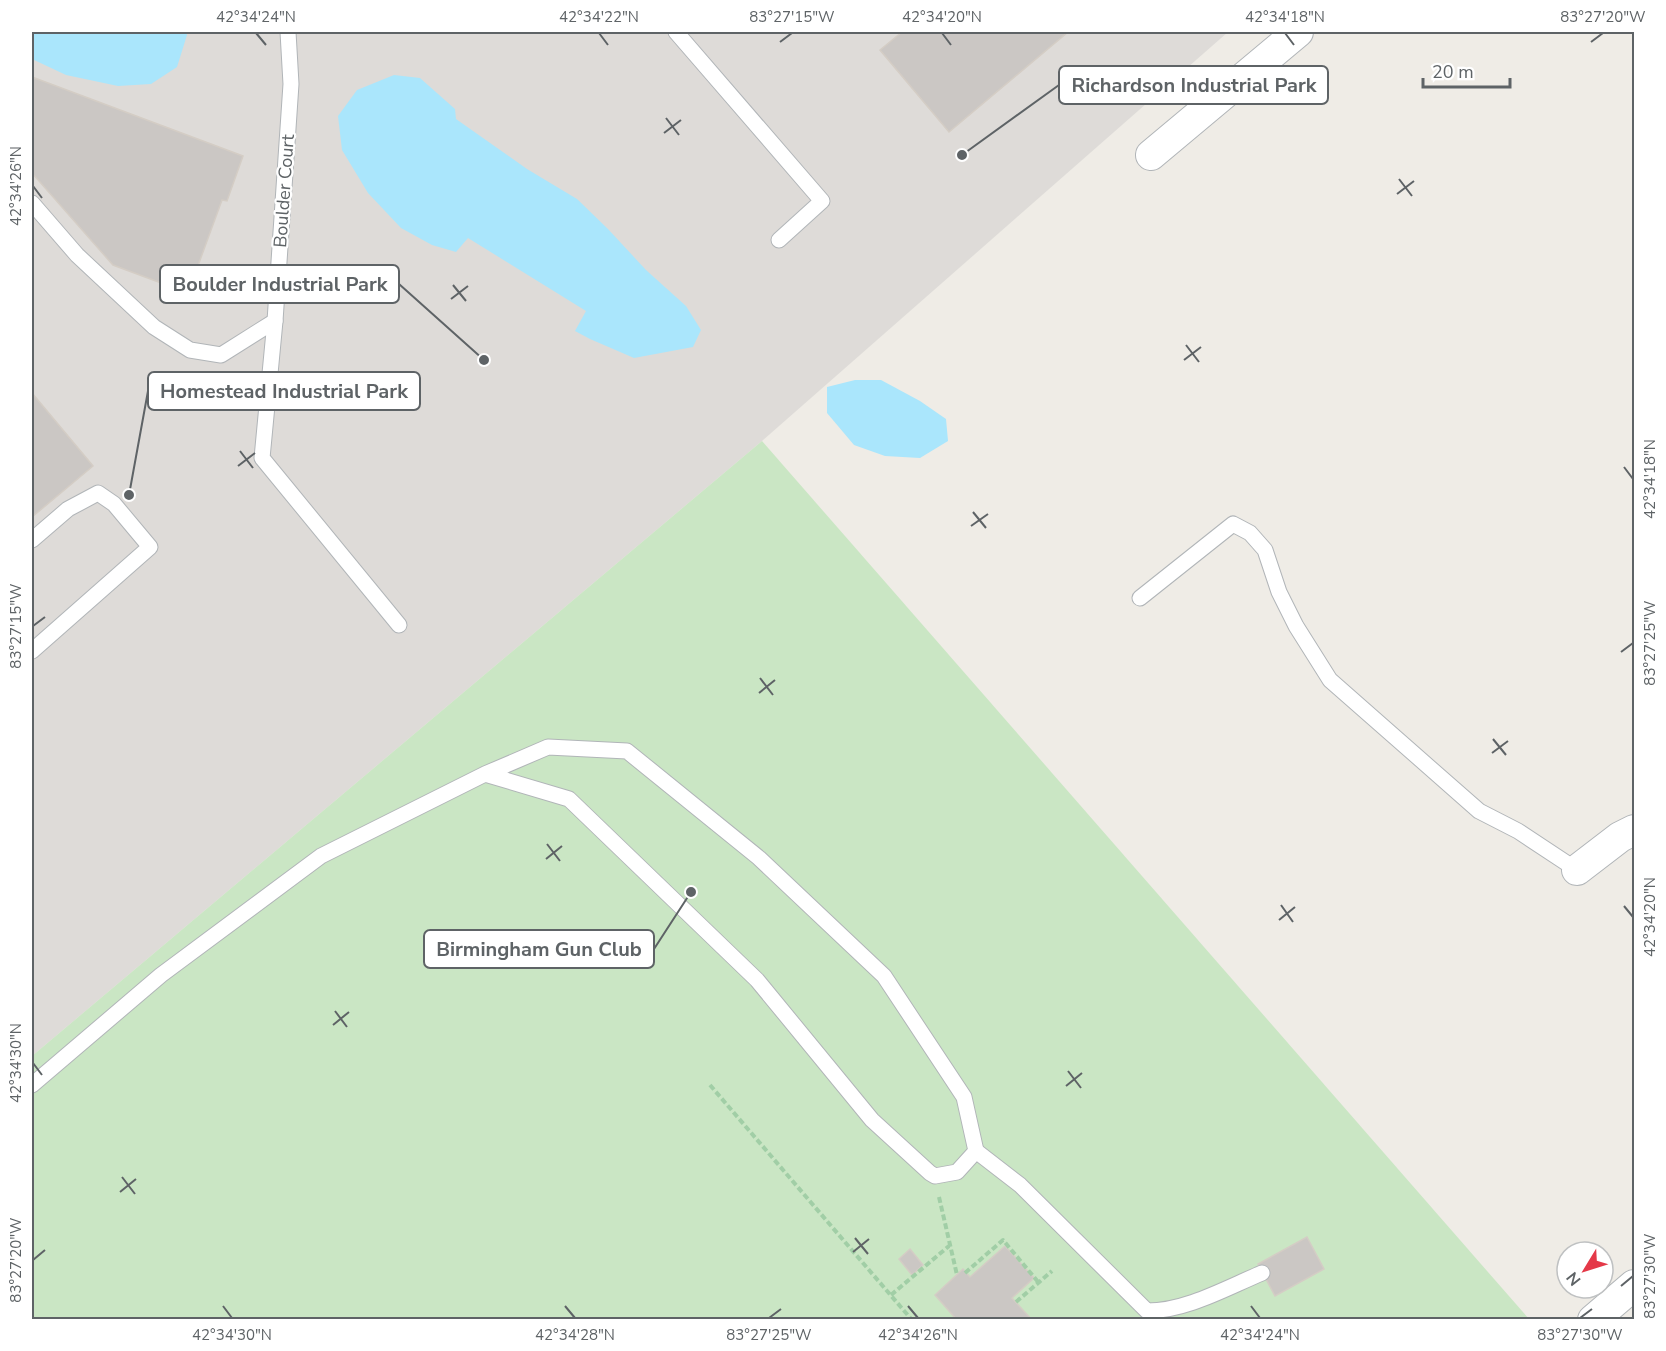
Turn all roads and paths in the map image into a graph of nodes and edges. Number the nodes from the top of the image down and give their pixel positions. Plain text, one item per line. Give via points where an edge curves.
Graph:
1 (288, 32) edge
2 (676, 32) edge
3 (1298, 32) edge
4 (1151, 155) dead end
5 (32, 203) edge
6 (779, 240) dead end
7 (275, 321) junction
8 (32, 540) edge
9 (1140, 598) dead end
10 (399, 625) dead end
11 (32, 651) edge
12 (485, 774) junction
13 (1635, 830) edge
14 (1577, 870) joint
15 (32, 1085) edge
16 (710, 1085) dead end
17 (976, 1151) junction
18 (935, 1176) junction
19 (949, 1246) junction
20 (1052, 1271) dead end
21 (965, 1273) dead end
22 (1262, 1273) dead end
23 (957, 1275) dead end
24 (1039, 1283) junction
25 (1635, 1285) edge
26 (891, 1295) junction
27 (1016, 1302) dead end
28 (912, 1320) edge
29 (1593, 1320) edge

1 - 7 lane, Boulder Court via 291,84
2 - 6 lane via 822,201
3 - 4 street
5 - 7 lane via 77,255 154,327 190,350 221,355
7 - 10 lane, Boulder Court via 262,458
8 - 11 lane via 68,509 98,493 114,504 150,547
9 - 14 lane via 1233,524 1250,533 1265,550 1279,592 1329,680 1479,811
12 - 15 lane via 321,855 161,975
12 - 17 lane via 548,747 627,751 759,858 884,976 964,1097
12 - 18 lane via 569,799 757,980 872,1120
13 - 14 street
16 - 26 path
17 - 18 lane via 957,1172
17 - 22 lane via 1020,1185 1147,1311 1192,1302
18 - 19 path
19 - 23 path
19 - 26 path
20 - 24 path
21 - 24 path via 1003,1240
24 - 27 path
25 - 29 street
26 - 28 path

